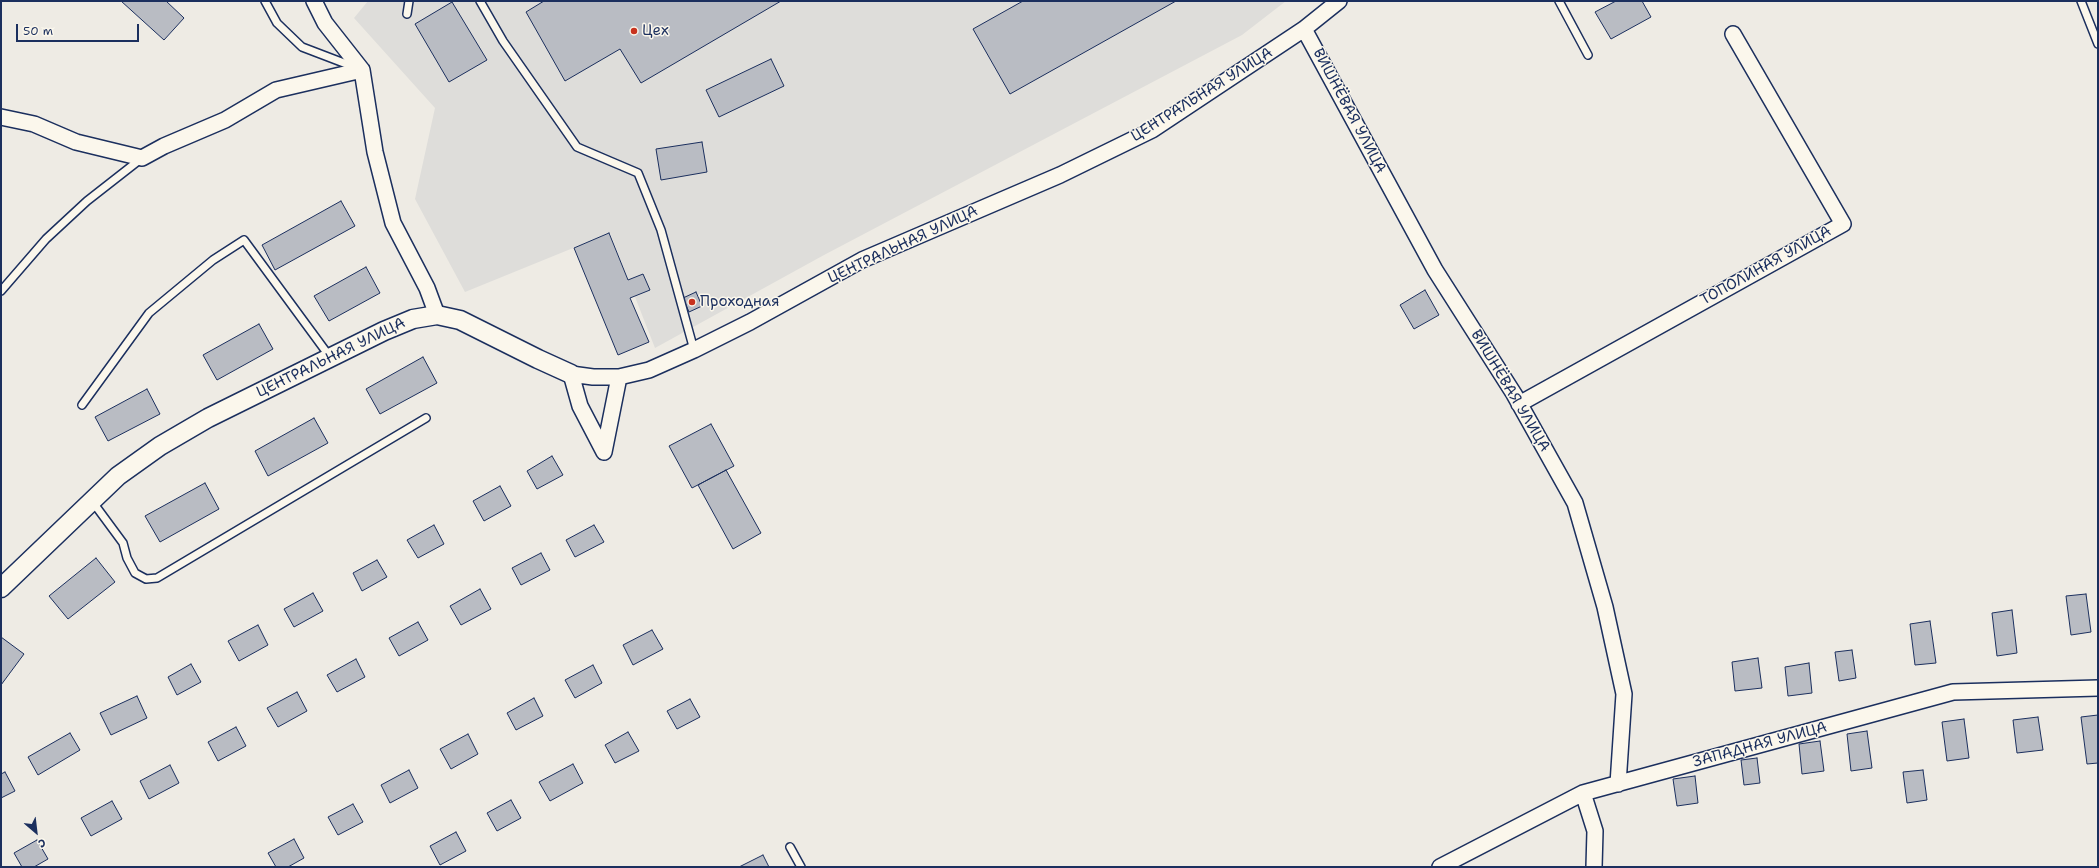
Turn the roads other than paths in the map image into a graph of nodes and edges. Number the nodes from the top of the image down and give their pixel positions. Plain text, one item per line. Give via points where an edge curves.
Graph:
1 (265, 1) edge
2 (314, 1) edge
3 (409, 1) edge
4 (480, 1) edge
5 (1339, 1) edge
6 (1559, 1) edge
7 (2081, 1) edge
8 (407, 14) dead end
9 (1304, 29) junction
10 (1733, 34) dead end
11 (2098, 44) edge
12 (1588, 55) dead end
13 (362, 70) junction
14 (1, 117) edge
15 (142, 158) junction
16 (1, 291) edge
17 (436, 315) junction
18 (694, 350) junction
19 (330, 357) junction
20 (571, 374) junction
21 (619, 377) junction
22 (1519, 404) junction
23 (82, 405) dead end
24 (426, 418) dead end
25 (92, 501) junction
26 (1, 588) edge
27 (2098, 688) edge
28 (1618, 784) junction
29 (1583, 794) junction
30 (790, 847) dead end
31 (801, 867) edge
32 (1440, 867) edge
33 (1594, 867) edge

1 - 13 lane via 277,23 302,47
2 - 13 street via 325,23
3 - 8 lane
4 - 18 lane via 503,42 577,147 638,173 661,230
5 - 9 street, ЦЕНТРАЛЬНАЯ УЛИЦА
6 - 12 lane
7 - 11 lane
9 - 18 street, ЦЕНТРАЛЬНАЯ УЛИЦА via 1152,130 1060,175 862,260
9 - 22 street, ВИШНЁВАЯ УЛИЦА via 1435,270
10 - 22 street, ТОПОЛИНАЯ УЛИЦА via 1843,224
13 - 15 street via 276,90 224,120
13 - 17 street via 375,152 393,223 428,288
14 - 15 street via 34,124 76,142
15 - 16 lane via 87,201 46,239
17 - 19 street, ЦЕНТРАЛЬНАЯ УЛИЦА via 414,319 391,328
17 - 20 street, ЦЕНТРАЛЬНАЯ УЛИЦА via 460,320
18 - 21 street, ЦЕНТРАЛЬНАЯ УЛИЦА via 649,370
19 - 23 lane via 244,240 214,260 149,314
19 - 25 street, ЦЕНТРАЛЬНАЯ УЛИЦА via 208,418 160,446 118,476
20 - 21 street, ЦЕНТРАЛЬНАЯ УЛИЦА
20 - 21 street via 580,406 604,452
22 - 28 street, ВИШНЁВАЯ УЛИЦА via 1574,503 1605,607 1624,694
24 - 25 lane via 157,578 146,579 135,573 123,543
25 - 26 street, ЦЕНТРАЛЬНАЯ УЛИЦА
27 - 28 street, ЗАПАДНАЯ УЛИЦА via 1954,692
28 - 29 street, ЗАПАДНАЯ УЛИЦА
29 - 32 street, ЗАПАДНАЯ УЛИЦА
29 - 33 street via 1594,831
30 - 31 lane

